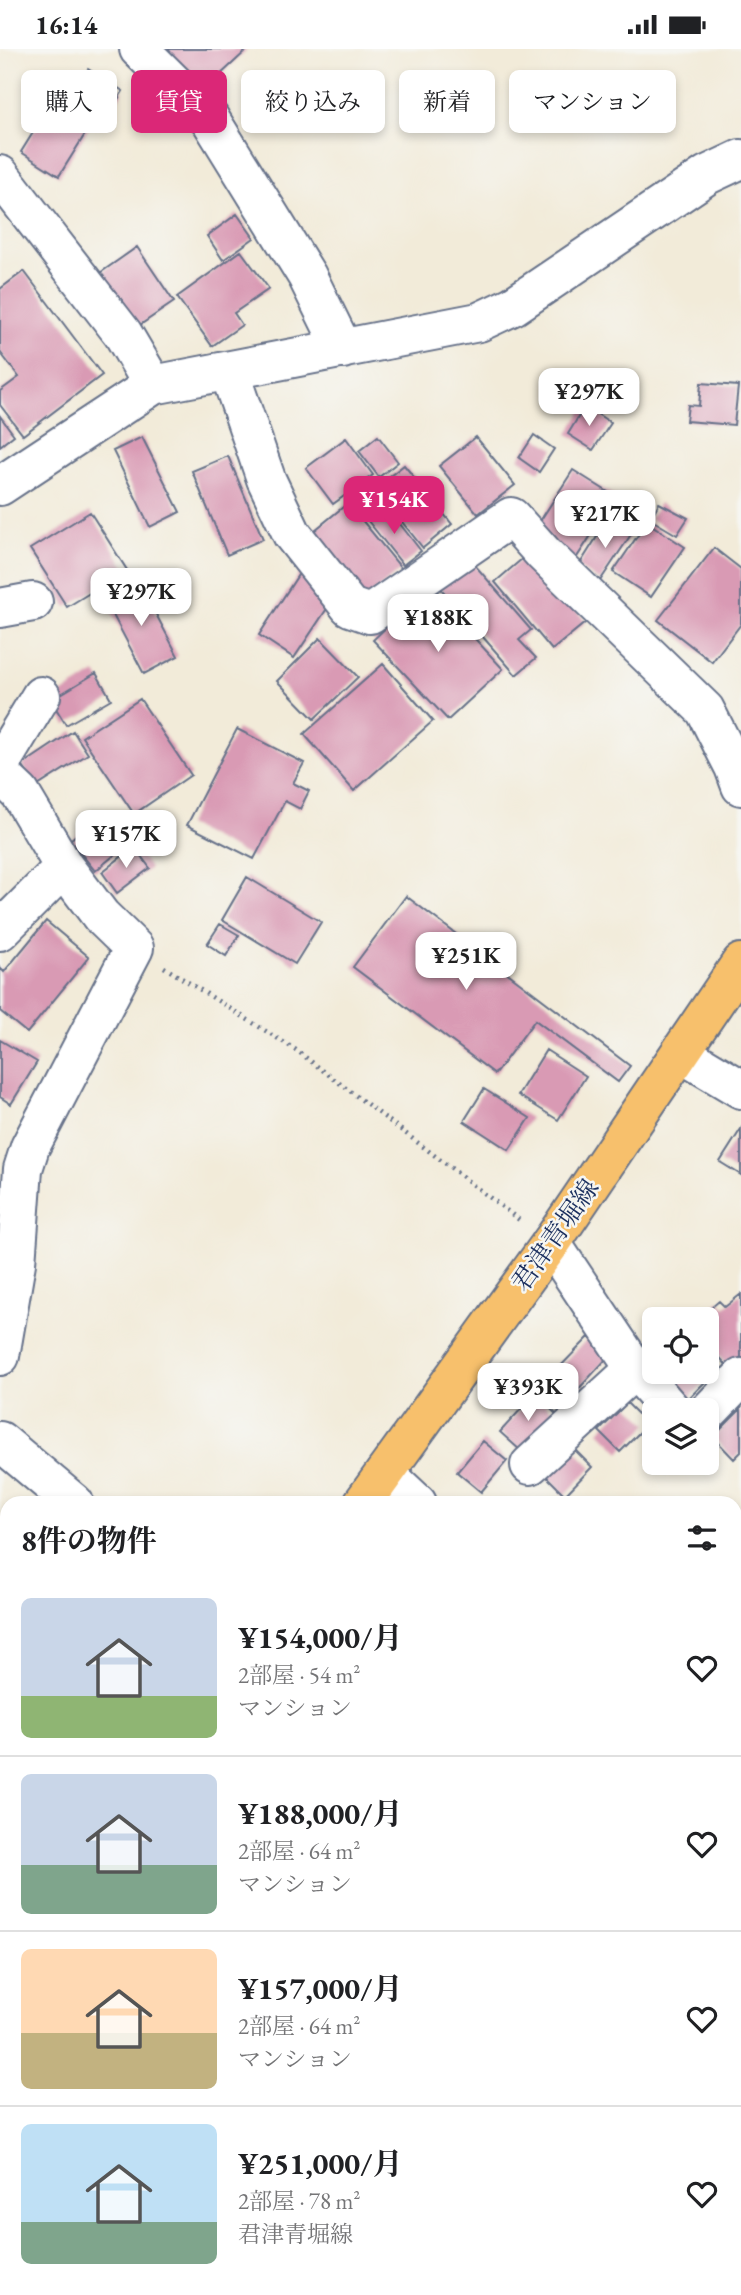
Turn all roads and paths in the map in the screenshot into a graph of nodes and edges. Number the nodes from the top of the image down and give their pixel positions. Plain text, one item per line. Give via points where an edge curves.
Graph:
1 (139, 49) edge
2 (741, 159) edge
3 (0, 176) edge
4 (343, 349) junction
5 (229, 371) junction
6 (153, 385) junction
7 (0, 485) edge
8 (41, 696) dead end
9 (0, 764) edge
10 (0, 774) edge
11 (741, 786) edge
12 (64, 867) junction
13 (0, 931) edge
14 (134, 948) junction
15 (741, 963) edge
16 (681, 1053) junction
17 (741, 1089) edge
18 (551, 1243) junction
19 (8, 1257) edge
20 (0, 1356) edge
21 (635, 1369) junction
22 (741, 1378) edge
23 (661, 1398) edge
24 (719, 1401) edge
25 (0, 1441) edge
26 (530, 1465) dead end
27 (374, 1488) edge
28 (66, 1496) edge
29 (397, 1496) edge

1 - 4 street via 210,119 307,276
2 - 4 street via 707,175 513,306 479,323
3 - 6 street via 123,334
4 - 5 street
5 - 6 street
5 - 11 street via 266,479 292,534 349,607 370,614 511,517 705,710
6 - 7 street
8 - 9 street
10 - 12 street via 20,793
12 - 13 street
12 - 14 street via 101,916
14 - 18 path via 296,1050
14 - 19 street via 30,1147
15 - 16 main road, 君津青堀線
16 - 17 street
16 - 18 main road, 君津青堀線
18 - 21 street
18 - 27 main road, 君津青堀線
19 - 20 street
21 - 23 street
21 - 26 street
22 - 24 street
25 - 28 street
27 - 29 street

